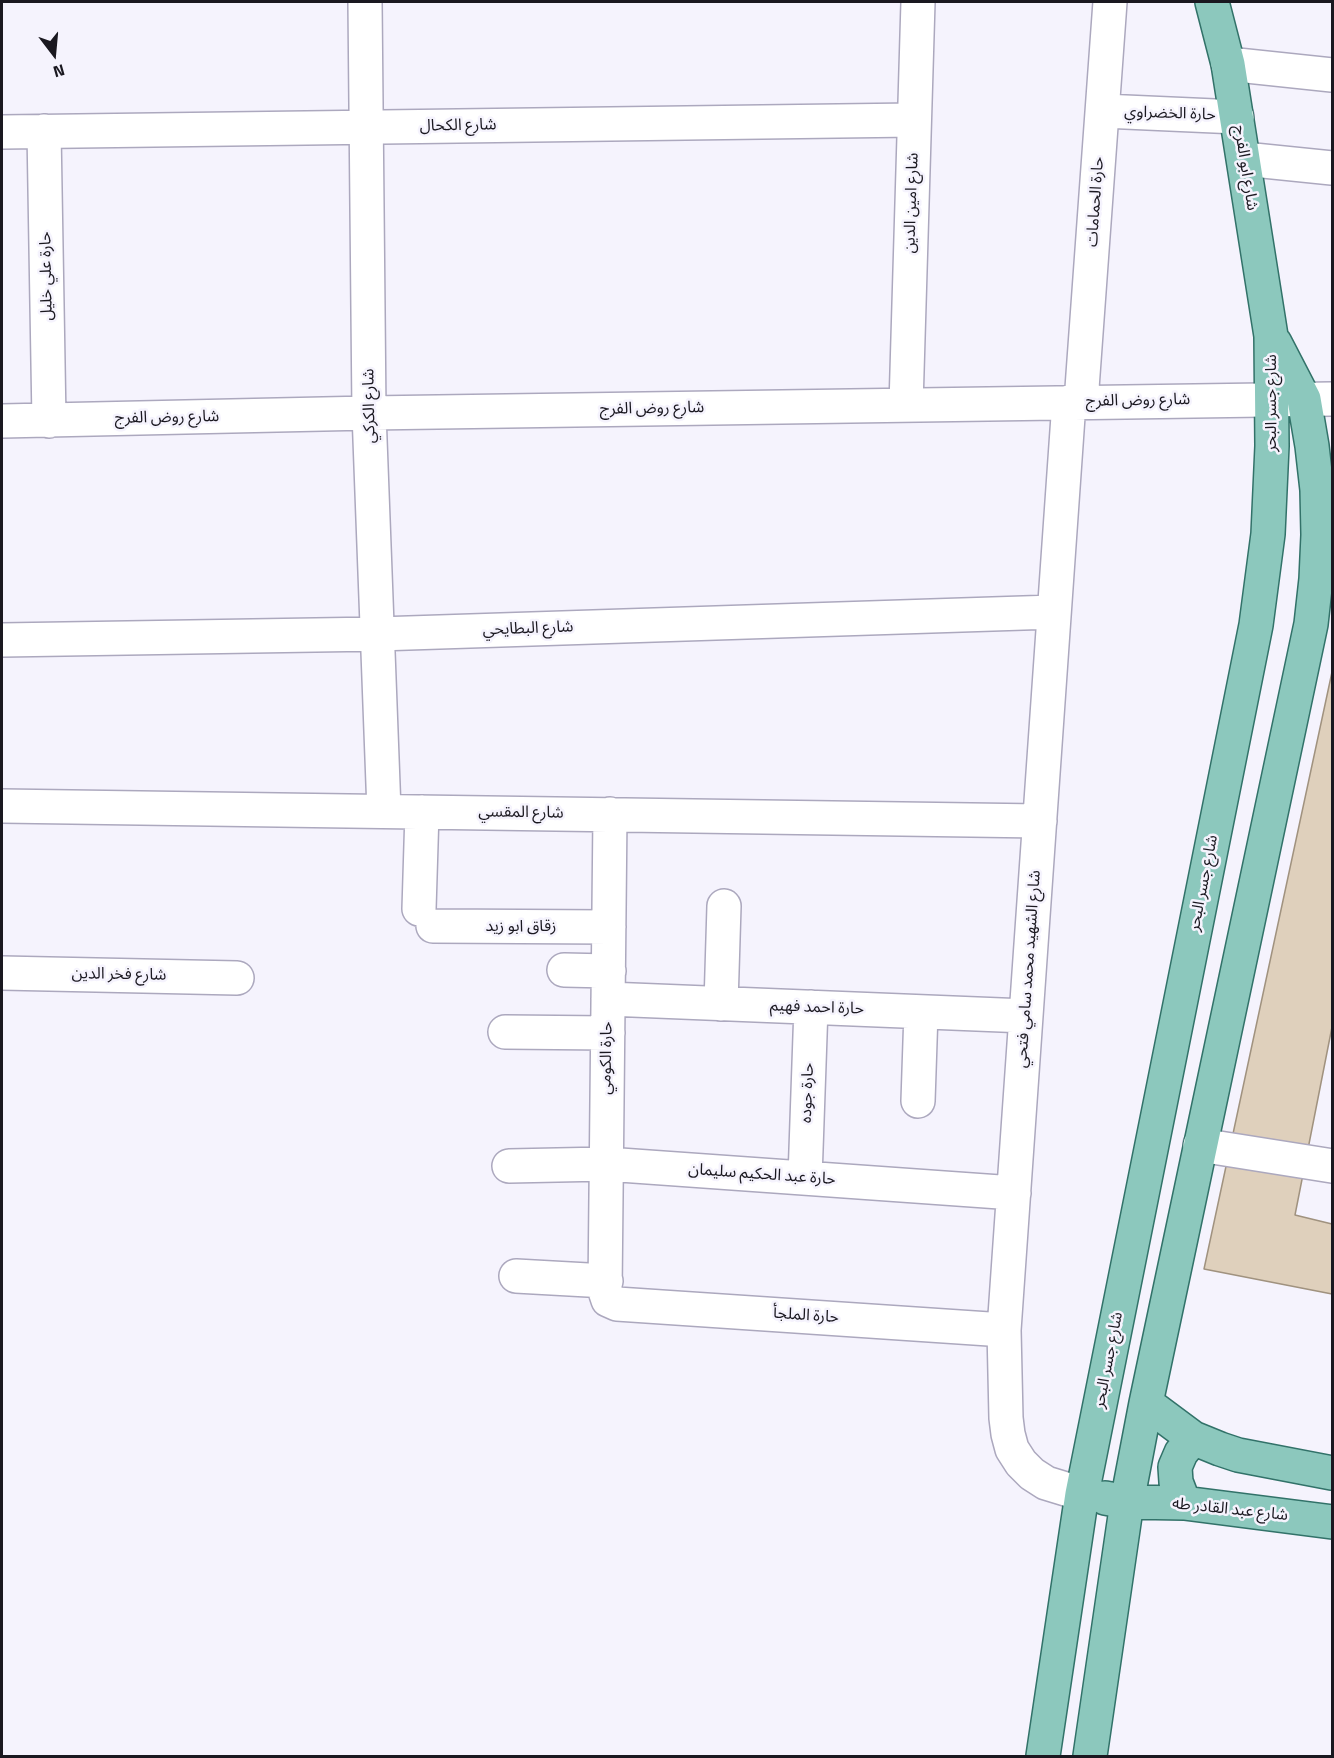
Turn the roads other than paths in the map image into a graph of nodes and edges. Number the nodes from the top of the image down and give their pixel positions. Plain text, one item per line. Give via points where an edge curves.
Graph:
1 (364, 2) edge
2 (918, 2) edge
3 (1110, 2) edge
4 (1212, 2) edge
5 (1228, 64) junction
6 (1332, 75) edge
7 (1103, 111) junction
8 (1237, 117) junction
9 (914, 120) junction
10 (366, 127) junction
11 (44, 131) junction
12 (2, 132) edge
13 (1244, 159) junction
14 (1332, 168) edge
15 (1271, 336) joint
16 (1303, 399) edge
17 (1075, 402) junction
18 (906, 405) junction
19 (369, 413) junction
20 (49, 421) junction
21 (2, 422) edge
22 (1054, 612) junction
23 (378, 634) junction
24 (2, 640) edge
25 (2, 806) edge
26 (384, 811) junction
27 (422, 812) junction
28 (610, 814) junction
29 (1040, 821) junction
30 (724, 906) dead end
31 (609, 927) junction
32 (564, 970) dead end
33 (2, 974) edge
34 (237, 978) dead end
35 (608, 985) junction
36 (721, 1004) junction
37 (812, 1007) junction
38 (921, 1012) junction
39 (1026, 1016) junction
40 (505, 1032) dead end
41 (608, 1033) junction
42 (918, 1101) dead end
43 (1200, 1145) junction
44 (606, 1164) junction
45 (509, 1166) dead end
46 (1332, 1166) edge
47 (805, 1178) junction
48 (1014, 1193) junction
49 (516, 1276) dead end
50 (607, 1291) junction
51 (1004, 1330) junction
52 (1146, 1403) junction
53 (1193, 1438) junction
54 (1332, 1473) edge
55 (1082, 1494) junction
56 (1127, 1502) junction
57 (1184, 1503) junction
58 (1332, 1522) edge
59 (1043, 1756) edge
60 (1090, 1756) edge

1 - 10 street, شارع الكركي
2 - 9 street, شارع امين الدين
3 - 7 street, حارة الحمامات
4 - 5 main road, شارع ابو الفرج
5 - 6 street
5 - 8 main road, شارع ابو الفرج
7 - 8 street, حارة الخضراوي
7 - 17 street, حارة الحمامات
8 - 13 main road, شارع ابو الفرج
9 - 10 street, شارع الكحال
9 - 18 street, شارع امين الدين
10 - 11 street, شارع الكحال
10 - 19 street, شارع الكركي
11 - 12 street, شارع الكحال
11 - 20 street, حارة علي خليل
13 - 14 street
13 - 15 main road, شارع ابو الفرج
15 - 16 main road, شارع جسر البحر
16 - 17 street, شارع روض الفرج
16 - 43 main road, شارع جسر البحر via 1317,490 1318,535 1311,624
16 - 55 main road, شارع جسر البحر via 1272,457 1256,625
17 - 18 street, شارع روض الفرج
17 - 22 street, شارع الشهيد محمد سامي فتحي
18 - 19 street, شارع روض الفرج
19 - 20 street, شارع روض الفرج
19 - 23 street, شارع الكركي
20 - 21 street, شارع روض الفرج
22 - 23 street, شارع البطايحي
22 - 29 street, شارع الشهيد محمد سامي فتحي
23 - 24 street, شارع البطايحي
23 - 26 street, شارع الكركي
25 - 26 street, شارع المقسي
26 - 27 street, شارع المقسي
27 - 28 street, شارع المقسي
27 - 31 street, زقاق ابو زيد via 426,918
28 - 29 street, شارع المقسي
28 - 31 street, حارة الكومي
29 - 39 street, شارع الشهيد محمد سامي فتحي
30 - 36 street
31 - 35 street, حارة الكومي
32 - 35 street, حارة احمد فهيم
33 - 34 street, شارع فخر الدين
35 - 36 street, حارة احمد فهيم
35 - 41 street, حارة الكومي
36 - 37 street, حارة احمد فهيم
37 - 38 street, حارة احمد فهيم
37 - 47 street, حارة جوده
38 - 39 street, حارة احمد فهيم
38 - 42 street
39 - 48 street, شارع الشهيد محمد سامي فتحي
40 - 41 street
41 - 44 street, حارة الكومي
43 - 46 street
43 - 52 main road, شارع جسر البحر
44 - 45 street, حارة عبد الحكيم سليمان
44 - 47 street, حارة عبد الحكيم سليمان
44 - 50 street, حارة الكومي
47 - 48 street, حارة عبد الحكيم سليمان
48 - 51 street, شارع الشهيد محمد سامي فتحي
49 - 50 street, حارة الملجأ
50 - 51 street, حارة الملجأ via 617,1304
51 - 55 street, شارع الشهيد محمد سامي فتحي via 1006,1418 1012,1449 1032,1474 1046,1483
52 - 53 main road
52 - 56 main road, شارع جسر البحر
53 - 54 main road via 1238,1455
53 - 57 main road via 1176,1467 1176,1482
55 - 56 main road, شارع عبد القادر طه
55 - 59 main road, شارع جسر البحر
56 - 57 main road, شارع عبد القادر طه
56 - 60 main road, شارع جسر البحر
57 - 58 main road, شارع عبد القادر طه

